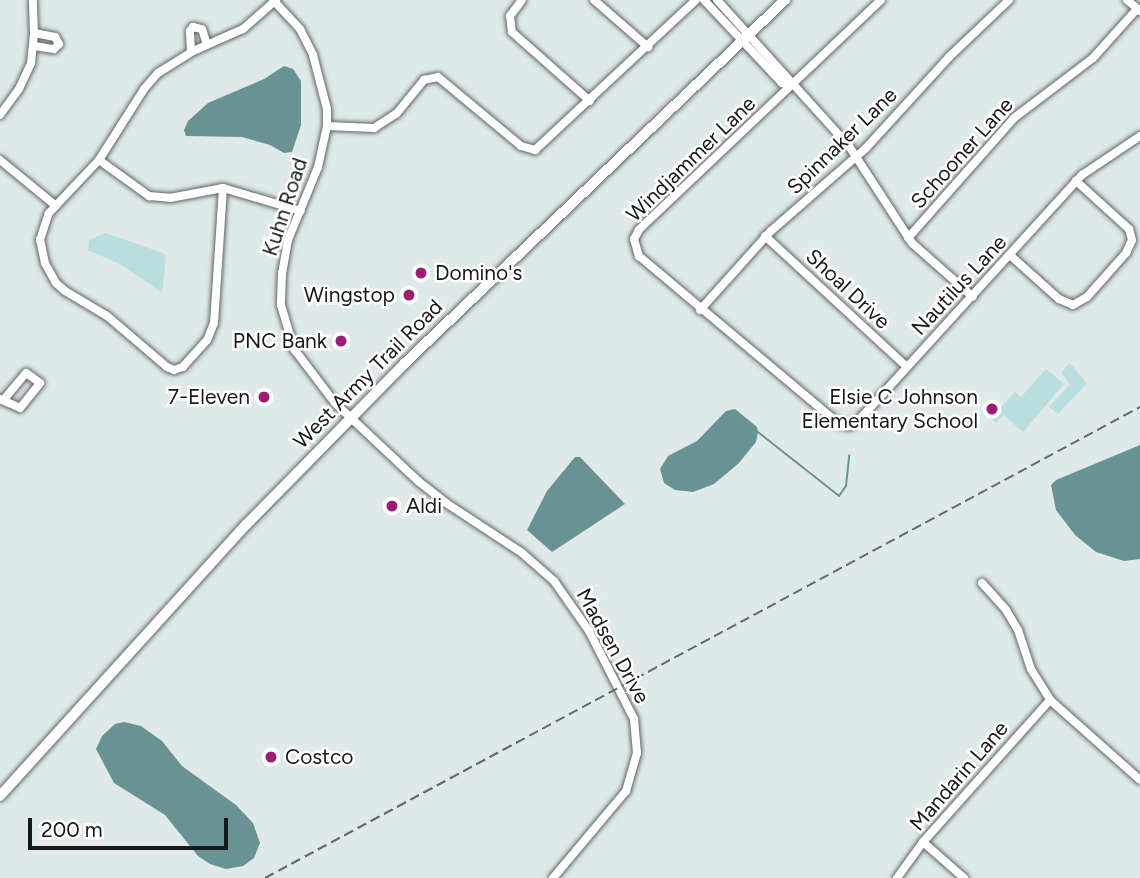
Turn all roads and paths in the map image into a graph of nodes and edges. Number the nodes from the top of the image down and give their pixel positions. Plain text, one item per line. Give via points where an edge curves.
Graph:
1 (33, 0) edge
2 (274, 0) edge
3 (522, 0) edge
4 (594, 0) edge
5 (696, 0) edge
6 (704, 0) edge
7 (717, 0) edge
8 (785, 0) edge
9 (881, 0) edge
10 (1009, 0) edge
11 (1127, 0) edge
12 (1139, 10) edge
13 (34, 33) junction
14 (746, 37) junction
15 (207, 44) junction
16 (34, 46) junction
17 (648, 47) junction
18 (191, 52) junction
19 (791, 85) junction
20 (590, 101) junction
21 (0, 115) edge
22 (327, 126) junction
23 (1140, 136) edge
24 (857, 156) junction
25 (0, 160) edge
26 (99, 160) junction
27 (1076, 181) junction
28 (223, 188) junction
29 (55, 206) junction
30 (301, 211) junction
31 (765, 236) junction
32 (908, 238) junction
33 (1011, 256) junction
34 (973, 297) junction
35 (700, 310) junction
36 (907, 367) junction
37 (804, 394) joint
38 (2, 400) edge
39 (351, 418) junction
40 (982, 583) dead end
41 (1049, 700) junction
42 (1140, 780) edge
43 (0, 796) edge
44 (923, 842) junction
45 (553, 878) edge
46 (897, 878) edge
47 (964, 878) edge

1 - 13 street
2 - 15 street via 243,29
2 - 22 street, Kuhn Road via 300,29 313,55 325,94
3 - 20 street via 509,22 517,39
4 - 17 street
5 - 17 street
6 - 14 street
7 - 14 street
8 - 14 main road, West Army Trail Road
9 - 19 street, Windjammer Lane
10 - 24 street, Spinnaker Lane
11 - 12 street
12 - 32 street, Schooner Lane via 1093,58 1014,118
13 - 16 street
13 - 16 street via 55,37 59,44 54,49
14 - 19 street via 782,83
14 - 39 main road, West Army Trail Road
15 - 18 street
15 - 18 street via 202,29 193,27
16 - 21 street via 24,80
17 - 20 street
18 - 26 street via 158,73 144,89
19 - 24 street
19 - 35 street, Windjammer Lane via 636,234 639,256
20 - 22 street via 547,142 532,150 521,146 438,77 424,80 397,113 374,128
22 - 30 street, Kuhn Road
23 - 27 street, Nautilus Lane
24 - 31 street, Spinnaker Lane
24 - 32 street
25 - 29 street
26 - 28 street via 149,196 170,198
26 - 29 street
27 - 33 street, Nautilus Lane
27 - 33 street via 1129,229 1132,240 1126,253 1087,297 1073,305 1059,299
28 - 29 street via 212,330 183,367 174,370 107,316 65,291 49,273 40,240
28 - 30 street
30 - 39 street, Kuhn Road via 288,240 282,272 286,330 304,366
31 - 35 street, Spinnaker Lane
31 - 36 street, Shoal Drive
32 - 34 street
33 - 34 street, Nautilus Lane
34 - 36 street, Nautilus Lane
35 - 37 street, Windjammer Lane
36 - 37 street, Nautilus Lane via 852,425 838,423
38 - 38 street via 20,408 40,383 26,373
39 - 43 main road, West Army Trail Road via 246,525
39 - 45 street, Madsen Drive via 438,498 546,572 579,615 628,706 637,752 626,791
40 - 41 street via 1018,630 1031,669
41 - 42 street
41 - 44 street, Mandarin Lane
44 - 46 street, Mandarin Lane
44 - 47 street

